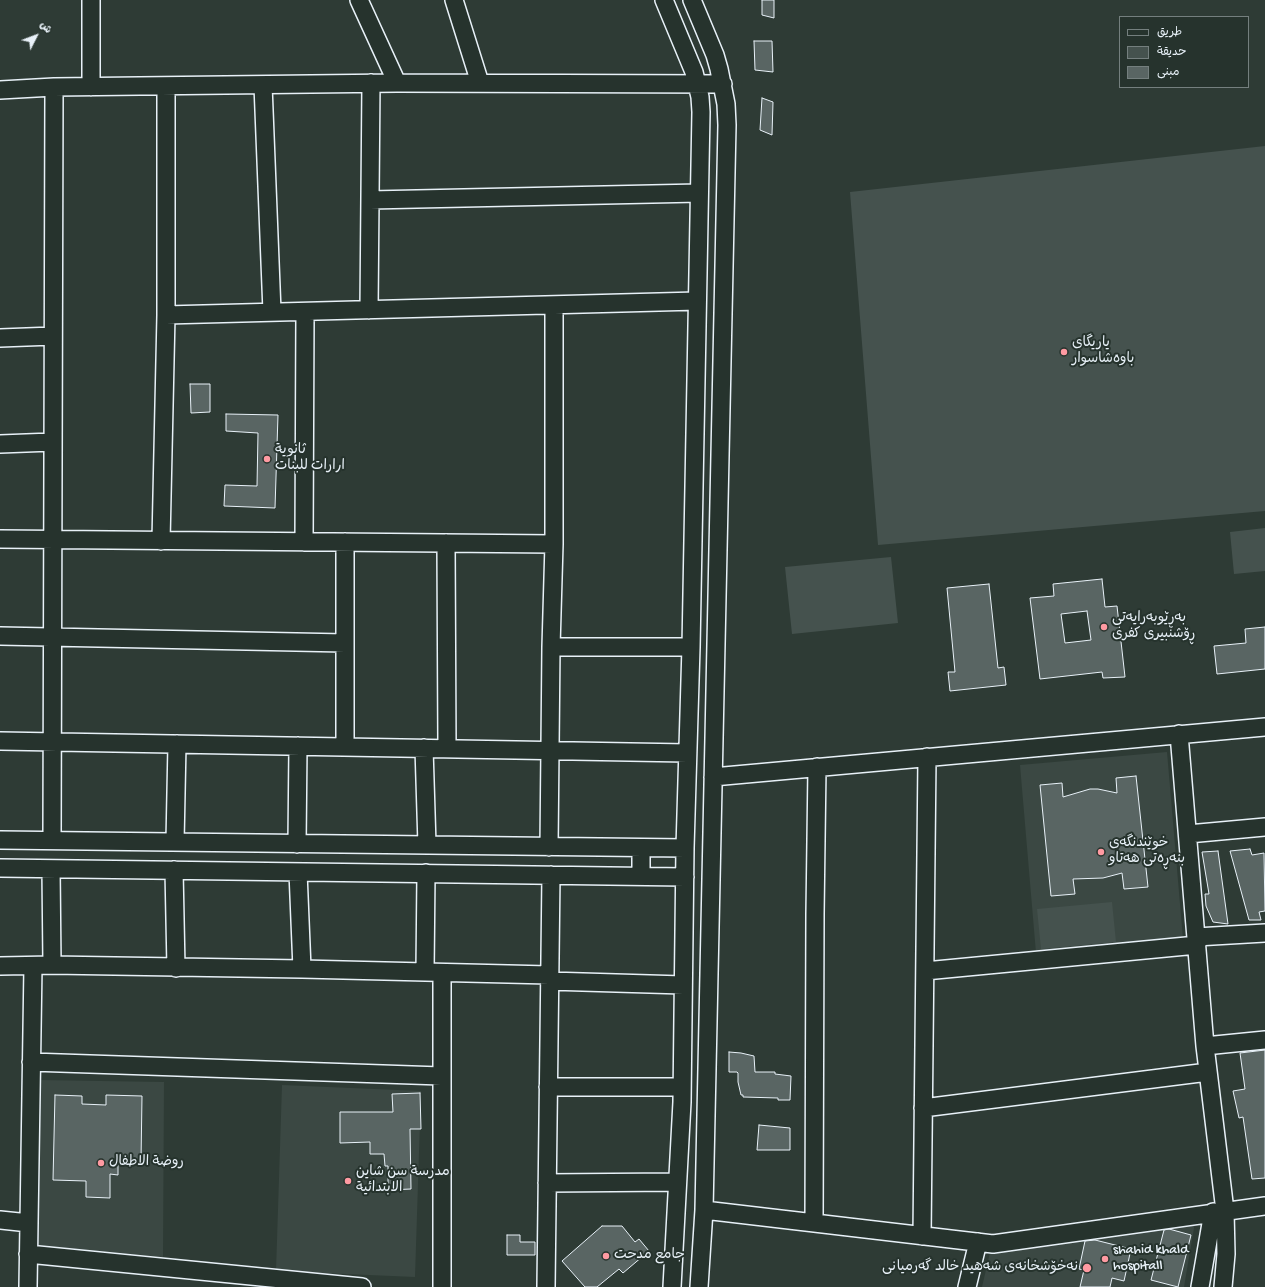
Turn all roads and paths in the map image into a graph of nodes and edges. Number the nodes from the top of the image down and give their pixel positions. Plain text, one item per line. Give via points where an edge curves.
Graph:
1 (91, 0) edge
2 (360, 0) edge
3 (454, 0) edge
4 (664, 0) edge
5 (692, 0) edge
6 (371, 83) junction
7 (397, 83) junction
8 (480, 83) junction
9 (697, 83) junction
10 (263, 84) junction
11 (723, 84) junction
12 (166, 86) junction
13 (54, 87) junction
14 (91, 88) junction
15 (0, 90) edge
16 (699, 194) junction
17 (370, 200) junction
18 (697, 301) junction
19 (554, 305) junction
20 (369, 310) junction
21 (272, 312) junction
22 (305, 312) junction
23 (166, 315) junction
24 (53, 336) junction
25 (0, 338) edge
26 (52, 442) junction
27 (0, 444) edge
28 (0, 539) edge
29 (52, 540) junction
30 (161, 540) junction
31 (304, 542) junction
32 (345, 542) junction
33 (446, 543) junction
34 (554, 544) junction
35 (0, 636) edge
36 (52, 636) junction
37 (345, 643) junction
38 (691, 647) junction
39 (551, 648) junction
40 (689, 711) junction
41 (715, 712) junction
42 (1265, 727) edge
43 (1179, 734) junction
44 (0, 741) edge
45 (51, 742) junction
46 (177, 744) junction
47 (298, 746) junction
48 (344, 747) junction
49 (424, 748) junction
50 (447, 749) junction
51 (550, 751) junction
52 (687, 753) junction
53 (927, 757) junction
54 (817, 767) junction
55 (714, 777) junction
56 (1265, 827) edge
57 (1188, 834) junction
58 (0, 840) edge
59 (52, 840) junction
60 (175, 842) junction
61 (297, 844) junction
62 (427, 845) junction
63 (549, 847) junction
64 (642, 848) junction
65 (685, 848) junction
66 (0, 868) edge
67 (51, 869) junction
68 (174, 870) junction
69 (298, 872) junction
70 (426, 873) junction
71 (551, 875) junction
72 (641, 876) junction
73 (685, 877) junction
74 (1265, 933) edge
75 (685, 937) junction
76 (710, 937) junction
77 (1197, 941) junction
78 (52, 965) junction
79 (0, 966) edge
80 (33, 966) junction
81 (176, 968) junction
82 (302, 969) junction
83 (925, 971) junction
84 (433, 972) junction
85 (549, 978) junction
86 (683, 985) junction
87 (1265, 1040) edge
88 (1205, 1046) junction
89 (31, 1062) junction
90 (1208, 1072) junction
91 (441, 1076) junction
92 (548, 1087) junction
93 (682, 1087) junction
94 (923, 1108) junction
95 (677, 1182) junction
96 (547, 1183) junction
97 (1265, 1206) edge
98 (704, 1210) junction
99 (1219, 1212) junction
100 (0, 1220) edge
101 (814, 1222) junction
102 (29, 1223) junction
103 (922, 1236) junction
104 (978, 1242) junction
105 (28, 1254) junction
106 (28, 1287) edge
107 (362, 1287) edge
108 (442, 1287) edge
109 (546, 1287) edge
110 (672, 1287) edge
111 (699, 1287) edge
112 (967, 1287) edge
113 (1200, 1287) edge
114 (1223, 1287) edge

1 - 14 street
2 - 7 street
3 - 8 street
4 - 9 street
5 - 11 street via 715,55
6 - 7 street
6 - 10 street
6 - 17 street
7 - 8 street
8 - 9 street
9 - 11 street
9 - 16 street via 700,112
10 - 12 street
10 - 21 street
11 - 41 street via 726,125
12 - 14 street
12 - 23 street
13 - 14 street
13 - 15 street
13 - 24 street
16 - 17 street
16 - 18 street
17 - 20 street
18 - 19 street
18 - 38 street
19 - 20 street
19 - 34 street
20 - 22 street
21 - 22 street
21 - 23 street
22 - 31 street
23 - 30 street
24 - 25 street
24 - 26 street
26 - 27 street
26 - 29 street
28 - 29 street
29 - 30 street
29 - 36 street
30 - 31 street
31 - 32 street
32 - 33 street
32 - 37 street
33 - 34 street
33 - 50 street
34 - 39 street
35 - 36 street
36 - 37 street
36 - 45 street
37 - 48 street
38 - 39 street
38 - 40 street
39 - 51 street
40 - 41 street
40 - 52 street
41 - 55 street
42 - 43 street
43 - 53 street
43 - 57 street
44 - 45 street
45 - 46 street
45 - 59 street
46 - 47 street
46 - 60 street
47 - 48 street
47 - 61 street
48 - 49 street
49 - 50 street
49 - 62 street
50 - 51 street
51 - 52 street
51 - 63 street
52 - 65 street
53 - 54 street
53 - 83 street
54 - 55 street
54 - 101 street
55 - 76 street
56 - 57 street
57 - 77 street
58 - 59 street
59 - 60 street
60 - 61 street
61 - 62 street
62 - 63 street
63 - 64 street
64 - 65 street
64 - 72 street
65 - 73 street
66 - 67 street
67 - 68 street
67 - 78 street
68 - 69 street
68 - 81 street
69 - 70 street
69 - 82 street
70 - 71 street
70 - 84 street
71 - 72 street
71 - 85 street
72 - 73 street
73 - 75 street
74 - 77 street
75 - 76 street
75 - 86 street
76 - 98 street
77 - 83 street
77 - 88 street
78 - 80 street
78 - 81 street
79 - 80 street
80 - 89 street
81 - 82 street
82 - 84 street
83 - 94 street
84 - 85 street
84 - 91 street
85 - 86 street
85 - 92 street
86 - 93 street
87 - 88 street
88 - 90 street
89 - 91 street
89 - 102 street
90 - 94 street
90 - 99 street
91 - 108 street
92 - 93 street
92 - 96 street
93 - 95 street
94 - 103 street
95 - 96 street
95 - 110 street
96 - 109 street
97 - 99 street
98 - 101 street
98 - 111 street
99 - 104 street via 993,1244
99 - 113 street
99 - 114 street via 1226,1254
100 - 102 street
101 - 103 street
102 - 105 street
103 - 104 street
104 - 112 street
105 - 106 street
105 - 107 street

